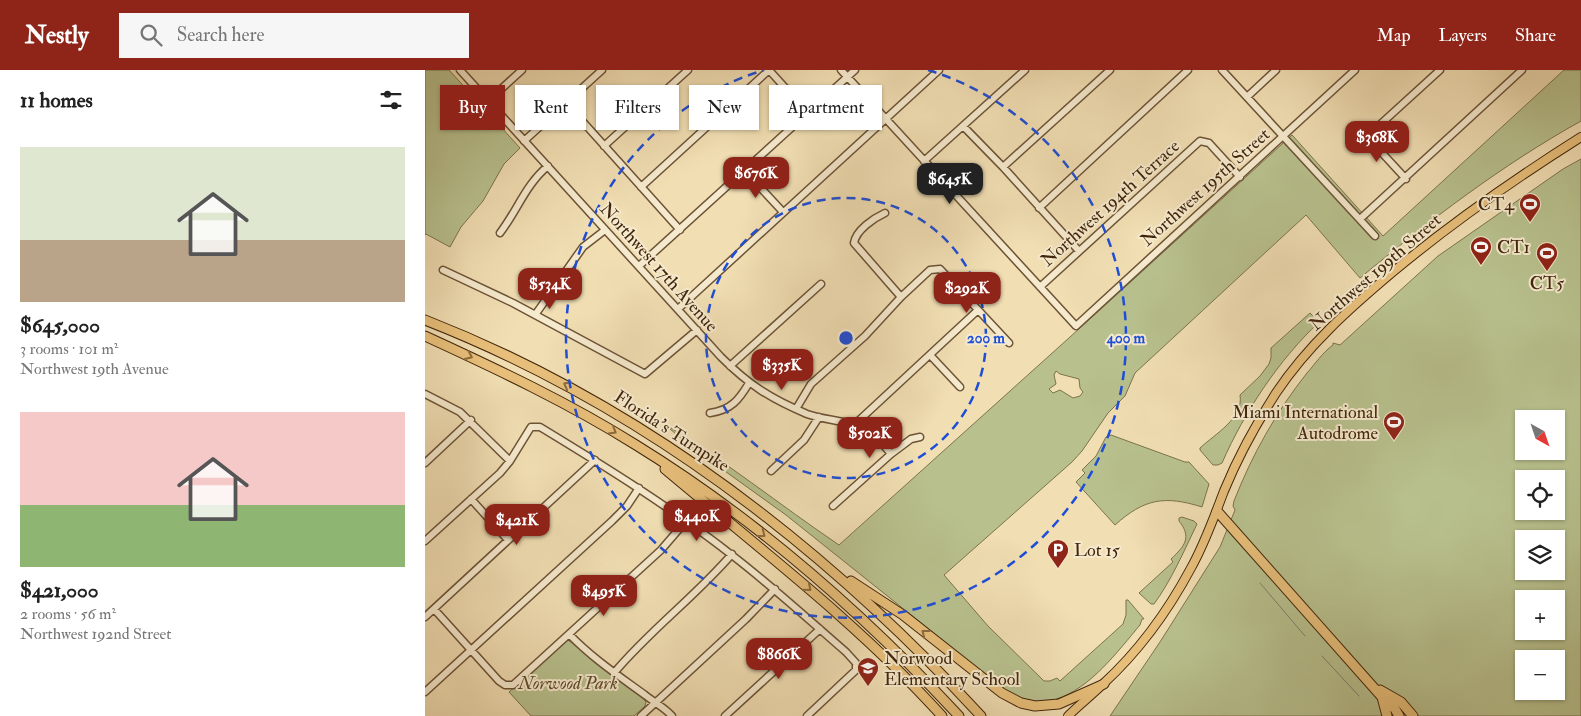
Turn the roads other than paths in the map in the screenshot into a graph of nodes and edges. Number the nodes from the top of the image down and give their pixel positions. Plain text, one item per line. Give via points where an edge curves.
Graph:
1 (460, 70) edge
2 (521, 70) edge
3 (602, 70) edge
4 (688, 70) edge
5 (769, 70) edge
6 (841, 70) edge
7 (855, 70) edge
8 (939, 70) edge
9 (1025, 70) edge
10 (1110, 70) edge
11 (1188, 70) edge
12 (1222, 70) edge
13 (1275, 70) edge
14 (1355, 70) edge
15 (1440, 70) edge
16 (1522, 70) edge
17 (847, 77) junction
18 (474, 85) edge
19 (505, 85) edge
20 (586, 85) edge
21 (783, 85) edge
22 (838, 85) edge
23 (1247, 97) junction
24 (505, 119) edge
25 (886, 119) junction
26 (586, 126) edge
27 (963, 126) junction
28 (537, 130) edge
29 (790, 130) edge
30 (1284, 136) junction
31 (1581, 137) edge
32 (525, 141) junction
33 (604, 146) junction
34 (924, 161) junction
35 (548, 166) junction
36 (1003, 167) junction
37 (745, 171) junction
38 (1240, 177) junction
39 (1405, 179) junction
40 (641, 187) junction
41 (1039, 208) junction
42 (783, 212) junction
43 (885, 213) dead end
44 (1360, 219) junction
45 (605, 230) junction
46 (679, 230) junction
47 (500, 233) dead end
48 (1375, 236) dead end
49 (1079, 251) junction
50 (639, 266) junction
51 (443, 270) dead end
52 (821, 284) dead end
53 (1040, 286) junction
54 (901, 297) junction
55 (677, 309) junction
56 (979, 310) junction
57 (535, 315) junction
58 (425, 320) edge
59 (697, 330) junction
60 (425, 336) edge
61 (1009, 343) dead end
62 (929, 355) junction
63 (730, 366) junction
64 (749, 383) junction
65 (960, 387) dead end
66 (425, 394) edge
67 (797, 409) junction
68 (710, 413) dead end
69 (819, 417) junction
70 (471, 420) junction
71 (854, 425) junction
72 (920, 437) dead end
73 (637, 445) junction
74 (891, 454) junction
75 (426, 460) edge
76 (595, 460) junction
77 (510, 461) junction
78 (771, 471) dead end
79 (639, 488) junction
80 (471, 499) junction
81 (833, 506) dead end
82 (1217, 510) junction
83 (686, 521) junction
84 (508, 540) junction
85 (425, 541) edge
86 (731, 554) junction
87 (824, 563) junction
88 (775, 589) junction
89 (434, 608) junction
90 (425, 617) edge
91 (820, 629) junction
92 (569, 634) junction
93 (472, 650) junction
94 (614, 672) junction
95 (1104, 684) junction
96 (1372, 685) junction
97 (425, 692) edge
98 (1382, 697) junction
99 (656, 702) junction
100 (641, 716) edge
101 (673, 716) edge
102 (725, 716) edge
103 (807, 716) edge
104 (942, 716) edge
105 (959, 716) edge
106 (981, 716) edge
107 (1068, 716) edge
108 (1382, 716) edge
109 (1387, 716) edge
110 (1399, 716) edge
111 (1413, 716) edge

1 - 18 street, Northwest 17th Avenue
2 - 19 street
3 - 20 street
4 - 33 street
5 - 21 street
5 - 40 street
6 - 17 street
7 - 17 street
8 - 25 street
9 - 27 street
10 - 36 street
11 - 41 street
12 - 23 street
13 - 23 street
14 - 30 street, Northwest 195th Street
15 - 39 street via 1371,136
16 - 39 street
17 - 22 street
17 - 25 street
23 - 30 street
24 - 32 street, Northwest 17th Avenue
25 - 34 street
25 - 42 street
26 - 33 street
27 - 34 street
27 - 36 street
28 - 32 street
29 - 37 street
30 - 38 street, Northwest 195th Street
30 - 44 street
31 - 82 main road, Northwest 199th Street via 1479,204 1421,248 1332,325 1303,356 1255,427
32 - 35 street, Northwest 17th Avenue
33 - 40 street
34 - 53 street
35 - 45 street, Northwest 17th Avenue
35 - 47 street via 529,186
36 - 41 street
37 - 42 street
37 - 46 street
38 - 49 street, Northwest 194th Terrace via 1209,143 1200,141
38 - 53 street, Northwest 195th Street via 1076,326
39 - 44 street
40 - 46 street
41 - 49 street
42 - 55 street
43 - 54 street via 855,236 854,243
44 - 48 street
45 - 50 street, Northwest 17th Avenue
45 - 57 street via 583,248
46 - 50 street
49 - 53 street, Northwest 194th Terrace
50 - 55 street, Northwest 17th Avenue
51 - 57 street
52 - 63 street
54 - 56 street via 930,270 940,269
54 - 67 street via 865,336 811,384
55 - 59 street, Northwest 17th Avenue
56 - 61 street
56 - 62 street
57 - 59 street via 645,374
87 -> 58 highway, Florida's Turnpike via 731,490 625,418 527,364
59 - 63 street, Northwest 17th Avenue
60 -> 73 highway, Florida's Turnpike via 553,397
62 - 65 street
62 - 71 street
63 - 64 street, Northwest 17th Avenue
64 - 67 street, Northwest 17th Avenue
64 - 68 street via 740,399 731,406
66 - 70 street
67 - 69 street, Northwest 17th Avenue
69 - 71 street, Northwest 17th Avenue
69 - 78 street via 804,440
70 - 75 street
70 - 77 street
71 - 74 street, Northwest 17th Avenue via 870,432
72 - 74 street via 911,439
73 -> 104 highway via 844,620
73 -> 105 highway, Florida's Turnpike via 721,502 799,564 889,644
74 - 81 street
76 - 77 street via 534,426
76 - 79 street
76 - 84 street
77 - 80 street
79 - 83 street
79 - 93 street via 612,521
80 - 84 street
80 - 85 street
82 - 95 main road, Northwest 199th Street via 1176,595 1133,653
82 - 96 highway
83 - 86 street
83 - 92 street via 661,550
84 - 89 street
86 - 88 street
86 - 94 street via 711,578 636,647
95 -> 87 highway via 1059,704 1035,706 1015,700 903,615
87 - 106 highway, Florida's Turnpike via 915,646
88 - 91 street
88 - 99 street
89 - 90 street
89 - 93 street
91 - 102 street
91 - 103 street via 846,652 857,667
92 - 93 street via 511,686 501,682
92 - 94 street
93 - 97 street
94 - 99 street
95 - 107 main road, Northwest 199th Street
96 - 98 highway
96 - 111 highway via 1401,702
98 - 108 highway
98 - 109 highway
98 - 110 highway
99 - 100 street
99 - 101 street

